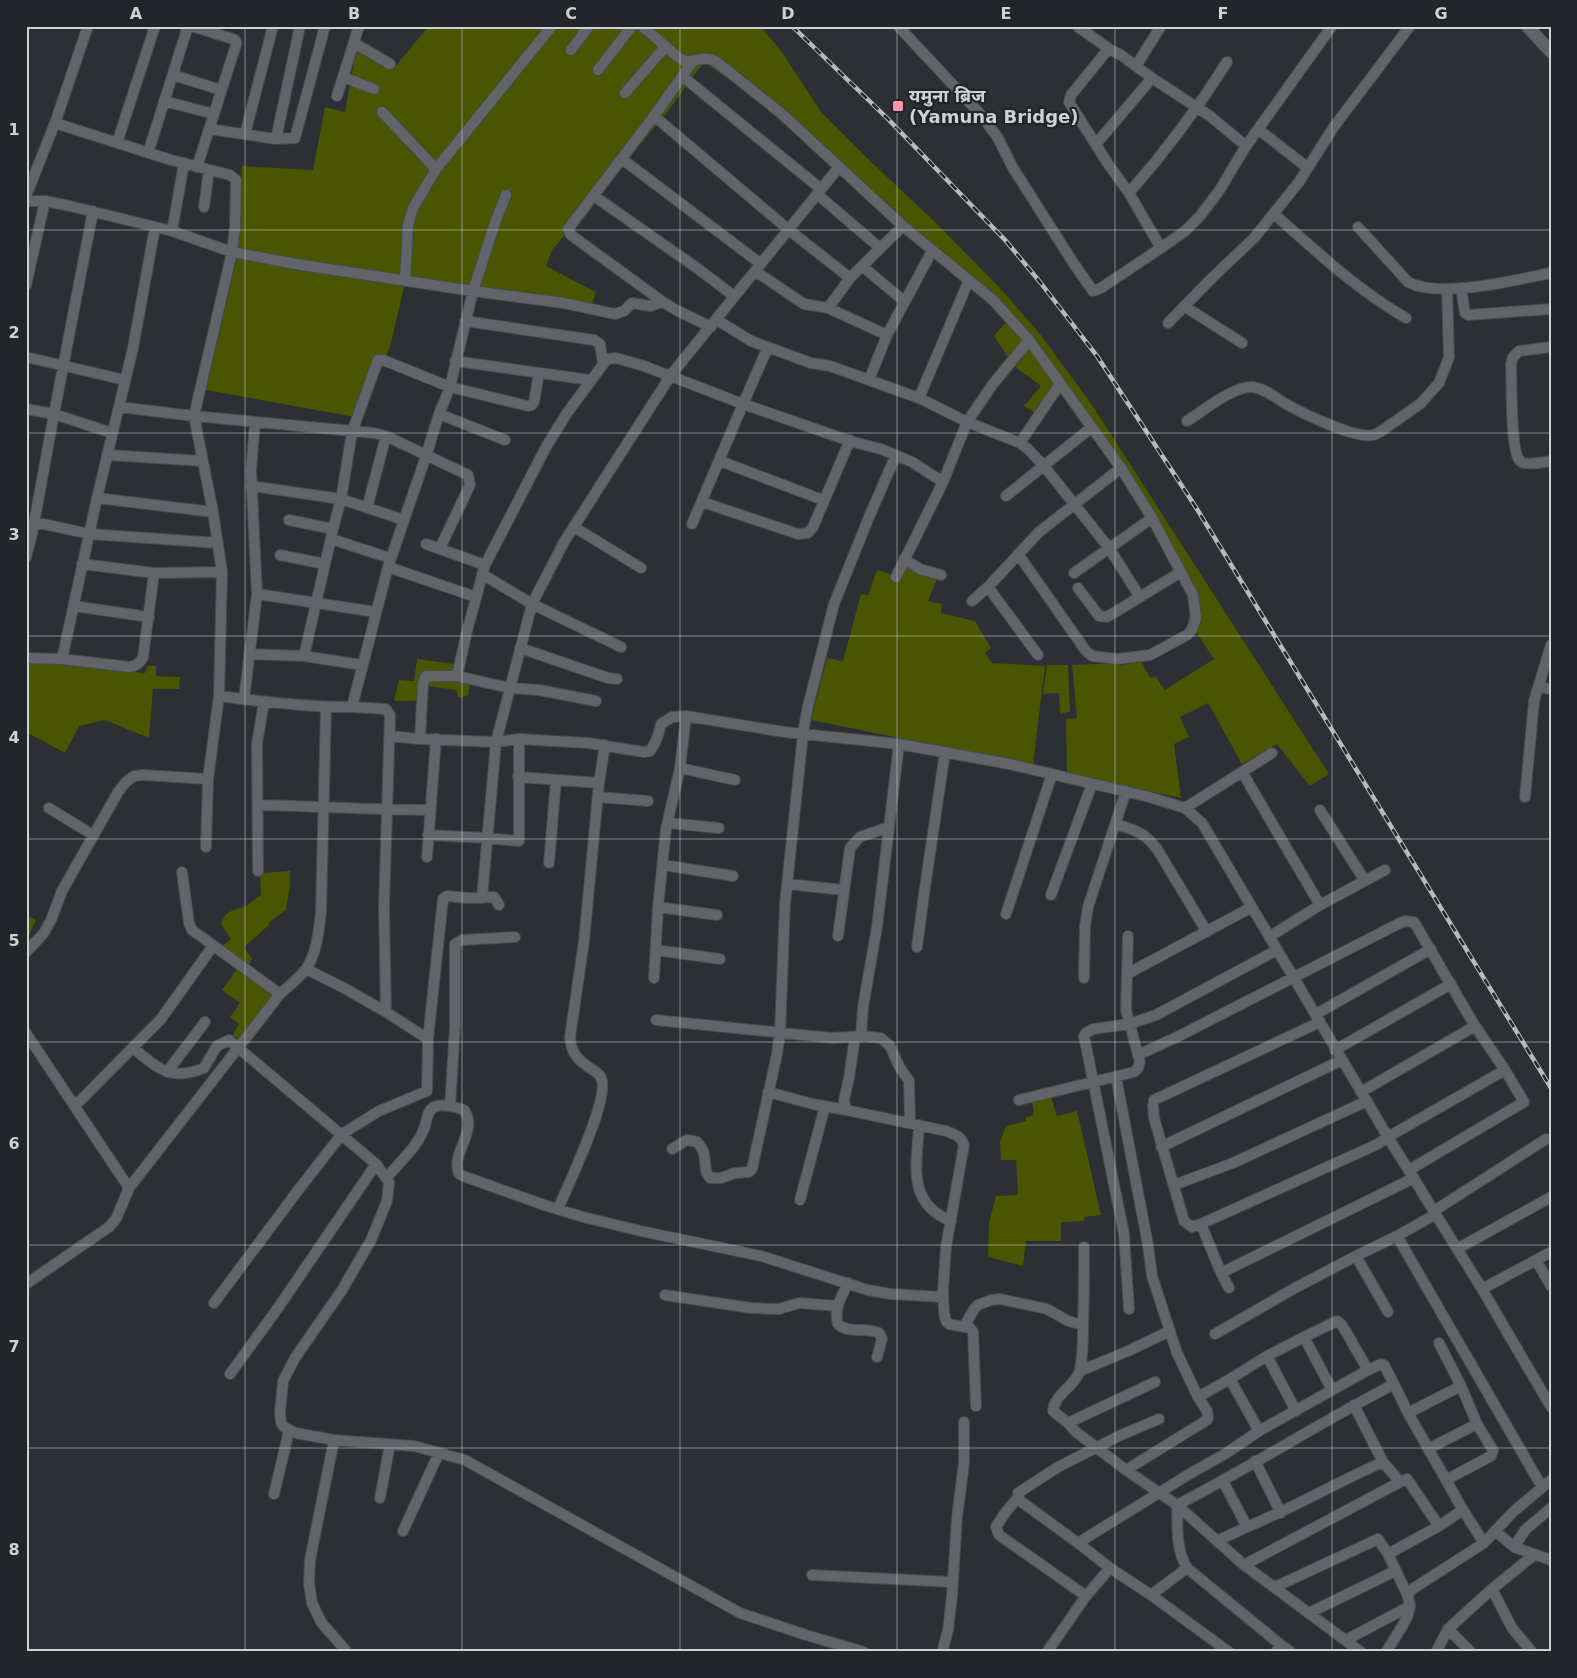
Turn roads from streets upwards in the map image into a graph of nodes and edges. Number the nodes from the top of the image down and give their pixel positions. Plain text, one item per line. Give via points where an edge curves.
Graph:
1 (88, 26) edge
2 (155, 26) edge
3 (190, 26) edge
4 (273, 26) edge
5 (300, 26) edge
6 (325, 26) edge
7 (359, 26) edge
8 (552, 26) edge
9 (589, 26) edge
10 (632, 26) edge
11 (642, 26) edge
12 (898, 26) edge
13 (1161, 26) edge
14 (1332, 26) edge
15 (1410, 26) edge
16 (1528, 26) edge
17 (1078, 27) edge
18 (354, 43) junction
19 (666, 46) junction
20 (571, 50) dead end
21 (1111, 50) junction
22 (1551, 52) edge
23 (693, 61) junction
24 (1228, 62) dead end
25 (390, 64) dead end
26 (1136, 66) junction
27 (598, 70) dead end
28 (173, 75) junction
29 (682, 76) junction
30 (343, 77) junction
31 (1152, 78) junction
32 (221, 90) junction
33 (374, 90) dead end
34 (625, 93) dead end
35 (337, 96) dead end
36 (164, 101) junction
37 (1197, 108) junction
38 (382, 112) dead end
39 (214, 114) junction
40 (654, 116) junction
41 (55, 123) junction
42 (209, 129) junction
43 (1258, 129) junction
44 (245, 134) junction
45 (276, 139) junction
46 (117, 143) junction
47 (1096, 144) junction
48 (1246, 146) junction
49 (148, 153) junction
50 (622, 159) junction
51 (184, 164) junction
52 (197, 167) junction
53 (840, 167) junction
54 (1308, 168) junction
55 (209, 170) junction
56 (436, 170) junction
57 (819, 192) junction
58 (1129, 193) junction
59 (506, 195) dead end
60 (26, 196) edge
61 (594, 196) junction
62 (26, 201) edge
63 (45, 201) junction
64 (204, 206) dead end
65 (93, 211) junction
66 (1274, 214) junction
67 (903, 226) junction
68 (154, 227) junction
69 (1358, 227) dead end
70 (789, 230) junction
71 (172, 231) junction
72 (880, 248) junction
73 (1161, 248) junction
74 (932, 251) junction
75 (232, 252) junction
76 (862, 266) junction
77 (758, 268) junction
78 (1551, 274) edge
79 (850, 278) junction
80 (969, 280) junction
81 (405, 281) junction
82 (26, 285) edge
83 (1461, 288) junction
84 (1447, 289) junction
85 (473, 292) junction
86 (734, 296) junction
87 (904, 301) junction
88 (663, 302) junction
89 (1184, 306) junction
90 (828, 308) junction
91 (1551, 309) edge
92 (1406, 318) dead end
93 (464, 321) junction
94 (1168, 323) dead end
95 (714, 324) junction
96 (887, 335) junction
97 (1029, 340) junction
98 (1242, 343) dead end
99 (768, 347) junction
100 (1551, 347) edge
101 (26, 357) edge
102 (455, 361) junction
103 (602, 363) junction
104 (64, 365) junction
105 (539, 373) junction
106 (671, 375) junction
107 (125, 380) junction
108 (590, 380) junction
109 (869, 380) junction
110 (1060, 384) junction
111 (450, 387) junction
112 (919, 398) junction
113 (743, 404) junction
114 (119, 407) junction
115 (26, 409) edge
116 (54, 414) junction
117 (438, 414) junction
118 (194, 416) junction
119 (1186, 421) dead end
120 (255, 422) junction
121 (967, 422) junction
122 (1092, 428) junction
123 (352, 432) junction
124 (112, 433) junction
125 (386, 436) junction
126 (505, 440) dead end
127 (850, 440) junction
128 (1020, 443) junction
129 (108, 455) junction
130 (896, 455) junction
131 (426, 456) junction
132 (202, 461) junction
133 (720, 461) junction
134 (1551, 461) edge
135 (1044, 466) junction
136 (1121, 468) junction
137 (943, 482) junction
138 (251, 486) junction
139 (1006, 496) dead end
140 (97, 498) junction
141 (342, 499) junction
142 (823, 500) junction
143 (702, 502) junction
144 (1075, 505) junction
145 (367, 508) junction
146 (213, 512) junction
147 (1152, 518) junction
148 (289, 520) dead end
149 (404, 520) junction
150 (34, 522) junction
151 (692, 524) dead end
152 (574, 527) junction
153 (29, 533) edge
154 (90, 534) junction
155 (332, 534) junction
156 (218, 543) junction
157 (426, 544) dead end
158 (440, 548) junction
159 (1109, 548) junction
160 (1018, 554) junction
161 (280, 555) dead end
162 (26, 557) edge
163 (904, 559) junction
164 (389, 563) junction
165 (82, 564) junction
166 (324, 564) junction
167 (641, 568) dead end
168 (484, 570) junction
169 (222, 572) junction
170 (1181, 572) junction
171 (154, 573) junction
172 (1074, 574) dead end
173 (940, 575) dead end
174 (896, 577) dead end
175 (988, 587) junction
176 (1078, 588) dead end
177 (257, 594) junction
178 (476, 597) junction
179 (1140, 597) junction
180 (972, 601) dead end
181 (315, 602) junction
182 (532, 604) junction
183 (74, 606) junction
184 (376, 612) junction
185 (149, 617) junction
186 (1551, 645) edge
187 (621, 647) dead end
188 (520, 648) junction
189 (249, 654) junction
190 (1038, 655) dead end
191 (304, 656) junction
192 (26, 658) edge
193 (62, 659) junction
194 (362, 665) junction
195 (458, 676) junction
196 (617, 679) dead end
197 (1538, 687) junction
198 (509, 688) junction
199 (1551, 689) edge
200 (219, 696) junction
201 (244, 699) junction
202 (596, 701) dead end
203 (264, 702) junction
204 (326, 707) junction
205 (352, 707) junction
206 (686, 716) junction
207 (803, 734) junction
208 (389, 736) junction
209 (420, 739) junction
210 (436, 739) junction
211 (519, 739) junction
212 (496, 742) junction
213 (899, 744) junction
214 (605, 745) junction
215 (946, 752) junction
216 (1272, 753) dead end
217 (680, 768) junction
218 (1242, 772) junction
219 (1052, 774) junction
220 (518, 777) junction
221 (208, 779) junction
222 (556, 780) junction
223 (735, 780) dead end
224 (599, 784) junction
225 (1092, 784) junction
226 (1126, 791) junction
227 (598, 797) junction
228 (1525, 797) dead end
229 (648, 801) dead end
230 (258, 805) junction
231 (323, 806) junction
232 (50, 808) dead end
233 (1185, 808) junction
234 (386, 810) junction
235 (430, 810) junction
236 (1320, 810) dead end
237 (668, 823) junction
238 (1116, 824) junction
239 (889, 827) junction
240 (719, 828) dead end
241 (93, 835) junction
242 (428, 835) junction
243 (487, 838) junction
244 (206, 847) dead end
245 (427, 857) dead end
246 (549, 863) dead end
247 (664, 865) junction
248 (1385, 870) dead end
249 (258, 871) dead end
250 (182, 872) dead end
251 (733, 876) dead end
252 (1365, 881) junction
253 (787, 884) junction
254 (844, 890) junction
255 (1051, 895) dead end
256 (482, 898) junction
257 (498, 905) dead end
258 (1320, 905) junction
259 (658, 907) junction
260 (1252, 907) junction
261 (1006, 914) dead end
262 (716, 915) dead end
263 (1207, 932) junction
264 (838, 936) dead end
265 (1128, 936) dead end
266 (515, 937) dead end
267 (1269, 937) junction
268 (213, 946) junction
269 (918, 947) dead end
270 (1431, 949) junction
271 (656, 950) junction
272 (1277, 950) junction
273 (26, 952) edge
274 (720, 958) dead end
275 (306, 969) junction
276 (1127, 974) junction
277 (654, 978) dead end
278 (1084, 978) dead end
279 (1294, 978) junction
280 (1451, 984) junction
281 (280, 994) junction
282 (386, 1012) junction
283 (1318, 1018) junction
284 (656, 1020) dead end
285 (205, 1022) dead end
286 (1129, 1024) junction
287 (1475, 1026) junction
288 (26, 1033) edge
289 (780, 1033) junction
290 (858, 1037) junction
291 (428, 1039) junction
292 (239, 1047) junction
293 (133, 1048) junction
294 (1335, 1050) junction
295 (1138, 1055) junction
296 (1342, 1060) junction
297 (1505, 1070) junction
298 (167, 1072) junction
299 (1116, 1076) junction
300 (1092, 1081) junction
301 (426, 1092) junction
302 (768, 1092) junction
303 (1361, 1092) junction
304 (1018, 1100) dead end
305 (1367, 1101) junction
306 (75, 1106) junction
307 (450, 1106) junction
308 (825, 1106) junction
309 (431, 1108) junction
310 (846, 1110) junction
311 (914, 1124) junction
312 (342, 1134) junction
313 (1388, 1137) junction
314 (1546, 1138) dead end
315 (1161, 1147) junction
316 (672, 1149) dead end
317 (376, 1164) junction
318 (1411, 1174) junction
319 (387, 1177) junction
320 (1174, 1185) junction
321 (129, 1188) junction
322 (1551, 1197) edge
323 (800, 1200) dead end
324 (558, 1209) junction
325 (1435, 1212) junction
326 (951, 1221) junction
327 (1201, 1224) junction
328 (1397, 1236) junction
329 (1084, 1247) dead end
330 (1458, 1249) junction
331 (1551, 1252) edge
332 (1356, 1256) junction
333 (1536, 1260) junction
334 (1221, 1273) junction
335 (848, 1283) junction
336 (26, 1284) edge
337 (1551, 1286) edge
338 (1229, 1288) dead end
339 (1482, 1289) junction
340 (665, 1295) dead end
341 (943, 1297) junction
342 (214, 1304) dead end
343 (838, 1306) junction
344 (1129, 1309) dead end
345 (1388, 1312) dead end
346 (1083, 1325) junction
347 (964, 1327) junction
348 (1170, 1330) junction
349 (1215, 1334) dead end
350 (1304, 1337) junction
351 (1438, 1343) dead end
352 (1267, 1356) junction
353 (878, 1357) dead end
354 (1368, 1370) junction
355 (1080, 1371) junction
356 (230, 1374) dead end
357 (1230, 1379) junction
358 (1155, 1382) dead end
359 (1394, 1384) junction
360 (1461, 1386) junction
361 (1332, 1390) junction
362 (1198, 1397) junction
363 (1354, 1405) junction
364 (976, 1406) dead end
365 (1551, 1407) edge
366 (1296, 1411) junction
367 (1408, 1413) junction
368 (1159, 1419) dead end
369 (964, 1422) dead end
370 (1068, 1422) junction
371 (1477, 1424) junction
372 (289, 1431) junction
373 (1260, 1431) junction
374 (334, 1440) junction
375 (390, 1444) junction
376 (1098, 1448) junction
377 (1428, 1449) junction
378 (439, 1453) junction
379 (1256, 1461) junction
380 (1383, 1462) junction
381 (1126, 1470) junction
382 (1446, 1480) junction
383 (1551, 1480) edge
384 (1223, 1481) junction
385 (1400, 1482) junction
386 (1542, 1487) junction
387 (1159, 1492) junction
388 (274, 1494) dead end
389 (380, 1498) dead end
390 (1018, 1498) junction
391 (1178, 1505) junction
392 (1551, 1508) edge
393 (1463, 1510) junction
394 (1281, 1513) junction
395 (1439, 1526) junction
396 (1247, 1527) junction
397 (403, 1531) dead end
398 (1495, 1532) junction
399 (1219, 1540) junction
400 (1078, 1543) junction
401 (1484, 1543) junction
402 (1514, 1547) junction
403 (1388, 1554) junction
404 (1534, 1555) junction
405 (1551, 1560) edge
406 (1244, 1565) junction
407 (1110, 1568) junction
408 (1187, 1568) junction
409 (1395, 1571) junction
410 (812, 1575) dead end
411 (952, 1582) junction
412 (1275, 1587) junction
413 (1492, 1589) junction
414 (1407, 1594) junction
415 (1152, 1595) junction
416 (1086, 1596) junction
417 (1410, 1606) junction
418 (1309, 1613) junction
419 (1448, 1629) junction
420 (1346, 1640) junction
421 (1279, 1648) edge
422 (1052, 1650) edge
423 (347, 1652) edge
424 (864, 1652) edge
425 (942, 1652) edge
426 (1229, 1652) edge
427 (1291, 1652) edge
428 (1361, 1652) edge
429 (1386, 1652) edge
430 (1436, 1652) edge
431 (1471, 1652) edge
432 (1532, 1652) edge

1 - 41 street
2 - 46 street
3 - 28 street
3 - 32 street via 236,41
4 - 44 street
5 - 45 street
6 - 45 street via 296,137 292,140
7 - 18 street
8 - 56 street
9 - 20 street
10 - 27 street
11 - 19 street
12 - 73 street via 982,116 1093,291
13 - 26 street
14 - 43 street
15 - 54 street via 1333,128
16 - 22 street
17 - 21 street
18 - 25 street
18 - 30 street
19 - 23 street via 685,62
19 - 34 street
21 - 26 street
21 - 47 street via 1069,99
23 - 29 street
23 - 53 street via 707,58 718,62
24 - 37 street
26 - 31 street
28 - 32 street
28 - 36 street
29 - 40 street
29 - 57 street
30 - 33 street
30 - 35 street
31 - 37 street
31 - 47 street
32 - 39 street
36 - 39 street
36 - 49 street
37 - 48 street
37 - 58 street
38 - 56 street
39 - 42 street
40 - 50 street
40 - 70 street
41 - 46 street
41 - 60 street
42 - 44 street
42 - 52 street
43 - 48 street
43 - 54 street
44 - 45 street
46 - 49 street
47 - 58 street
48 - 73 street via 1200,216
49 - 51 street
50 - 61 street
50 - 77 street
51 - 52 street
51 - 71 street
52 - 55 street
53 - 57 street
53 - 67 street
54 - 66 street
55 - 64 street
55 - 75 street via 230,175 236,180
56 - 81 street via 410,215
57 - 70 street
57 - 72 street
58 - 73 street
59 - 85 street
61 - 86 street
61 - 88 street via 570,225 569,232
62 - 63 street
63 - 65 street
63 - 82 street
65 - 68 street
65 - 104 street
66 - 89 street
66 - 92 street via 1367,294
67 - 72 street
67 - 74 street
68 - 71 street
68 - 107 street
69 - 84 street via 1408,282 1417,287
70 - 77 street
70 - 79 street
71 - 75 street
72 - 76 street
74 - 80 street
74 - 87 street
75 - 81 street
75 - 118 street
76 - 79 street
76 - 87 street
77 - 86 street
77 - 90 street via 804,304
78 - 83 street
79 - 90 street
80 - 97 street via 993,300
80 - 112 street
81 - 85 street
83 - 84 street
83 - 91 street via 1468,315
84 - 119 street via 1449,357 1439,383 1420,404 1380,432 1372,435 1349,432 1252,387 1226,396
85 - 88 street via 563,303 614,314 624,312 632,303 650,306
85 - 93 street
86 - 95 street
87 - 96 street
88 - 95 street
89 - 94 street
89 - 98 street
90 - 96 street
93 - 102 street
93 - 103 street via 594,340 600,344
95 - 99 street
95 - 106 street
96 - 109 street
97 - 110 street
97 - 121 street
99 - 109 street
99 - 113 street
100 - 134 street via 1519,351 1511,364 1518,457 1525,464
101 - 104 street
102 - 105 street
102 - 111 street
103 - 106 street via 616,358
103 - 108 street
104 - 107 street
104 - 116 street
105 - 108 street
105 - 111 street via 534,402 530,406
106 - 113 street
106 - 152 street
107 - 114 street
108 - 168 street via 546,447
109 - 112 street
110 - 122 street
110 - 128 street
111 - 117 street
111 - 123 street via 380,359
112 - 121 street
113 - 127 street
113 - 133 street
114 - 118 street
114 - 124 street
115 - 116 street
116 - 124 street
116 - 150 street
117 - 126 street
117 - 131 street
118 - 120 street
118 - 132 street
120 - 123 street
120 - 138 street
121 - 128 street
121 - 137 street
122 - 135 street
122 - 136 street
123 - 125 street via 374,432
123 - 141 street
124 - 129 street
125 - 131 street
125 - 145 street
127 - 130 street
127 - 142 street
128 - 135 street
129 - 132 street
129 - 140 street
130 - 137 street
130 - 207 street via 834,604
131 - 149 street
131 - 158 street via 460,470 470,478 470,485
132 - 146 street
133 - 142 street
133 - 143 street
135 - 139 street
135 - 144 street
136 - 144 street
136 - 147 street
137 - 163 street
138 - 141 street
138 - 177 street
140 - 146 street
140 - 154 street
141 - 145 street
141 - 155 street
142 - 143 street via 811,531 802,535
143 - 151 street
144 - 159 street
144 - 160 street via 1039,532
145 - 149 street
146 - 156 street
147 - 159 street
147 - 170 street
148 - 155 street
149 - 164 street
150 - 153 street
150 - 154 street
152 - 167 street
152 - 182 street
153 - 162 street
154 - 156 street
154 - 165 street
155 - 164 street
155 - 166 street
156 - 169 street
157 - 158 street
158 - 168 street
159 - 172 street
159 - 179 street
160 - 170 street via 1086,651 1092,656 1117,660 1150,655 1192,631 1196,619 1194,601
160 - 175 street
161 - 166 street
163 - 173 street via 920,569
163 - 174 street
164 - 178 street
164 - 184 street
165 - 171 street
165 - 183 street
166 - 181 street
168 - 178 street
168 - 182 street
169 - 171 street
169 - 200 street
170 - 179 street
171 - 185 street
175 - 180 street
175 - 190 street
176 - 179 street via 1102,618
177 - 181 street
177 - 189 street
178 - 195 street
181 - 184 street
181 - 191 street
182 - 187 street
182 - 188 street
183 - 185 street
183 - 193 street
184 - 194 street
185 - 193 street via 143,657 136,666
186 - 197 street
188 - 196 street
188 - 198 street
189 - 191 street
189 - 201 street
191 - 194 street
192 - 193 street
194 - 205 street
195 - 198 street
195 - 209 street via 431,675 424,678
197 - 199 street
197 - 228 street via 1532,716
198 - 202 street
198 - 212 street
200 - 201 street
200 - 221 street
201 - 203 street
203 - 204 street
203 - 230 street via 257,743
204 - 205 street
204 - 231 street
205 - 208 street via 386,709 390,716
206 - 207 street
206 - 214 street via 672,717 661,724 650,751
206 - 217 street
207 - 213 street
207 - 253 street
208 - 209 street
208 - 234 street
209 - 210 street
210 - 212 street
210 - 235 street
211 - 212 street
211 - 214 street
211 - 220 street
212 - 243 street
213 - 215 street
213 - 239 street
214 - 224 street
215 - 219 street
215 - 269 street
216 - 218 street
217 - 223 street
217 - 237 street
218 - 233 street
218 - 258 street
219 - 225 street
219 - 261 street
220 - 222 street
220 - 243 street via 519,841
221 - 241 street via 134,776 118,792
221 - 244 street
222 - 224 street
222 - 246 street
224 - 227 street
225 - 226 street
225 - 255 street
226 - 233 street
226 - 238 street
227 - 229 street
227 - 324 street via 584,941 570,1037 572,1052 602,1078 602,1088 590,1134
230 - 231 street
230 - 249 street
231 - 234 street
231 - 275 street via 319,929
232 - 241 street
233 - 260 street via 1202,823
234 - 235 street
234 - 282 street
235 - 242 street
236 - 252 street
237 - 240 street
237 - 247 street
238 - 263 street via 1143,834 1151,842
238 - 278 street via 1088,906
239 - 254 street via 854,842 850,848
239 - 290 street
241 - 273 street via 62,891 44,933
242 - 243 street
242 - 245 street
243 - 256 street
247 - 251 street
247 - 259 street
248 - 252 street
250 - 268 street via 189,923 196,934
252 - 258 street
253 - 254 street
253 - 289 street
254 - 264 street
256 - 257 street via 494,897
256 - 291 street via 447,896 443,899
258 - 267 street
259 - 262 street
259 - 271 street
260 - 263 street
260 - 267 street
263 - 276 street
265 - 276 street
266 - 307 street via 462,940 455,944 455,1027
267 - 272 street
268 - 281 street
268 - 293 street via 161,1019
270 - 279 street via 1414,922 1405,921
270 - 280 street
270 - 283 street
271 - 274 street
271 - 277 street
272 - 279 street
272 - 286 street via 1156,1015
275 - 281 street
275 - 282 street
276 - 286 street
279 - 283 street
279 - 295 street
280 - 287 street
280 - 294 street
281 - 292 street
282 - 291 street
283 - 294 street
283 - 315 street via 1154,1100 1152,1106
284 - 289 street
285 - 298 street
286 - 295 street
286 - 300 street via 1093,1028 1086,1033 1083,1040
287 - 297 street
287 - 303 street
288 - 306 street
289 - 290 street
289 - 302 street
290 - 310 street via 844,1100
290 - 311 street via 881,1038 890,1046 909,1081
291 - 301 street
292 - 298 street via 229,1040 218,1046 204,1068 189,1074
292 - 312 street
292 - 321 street
293 - 298 street
293 - 306 street
294 - 296 street
295 - 299 street via 1140,1062 1134,1072
296 - 303 street
296 - 315 street
297 - 313 street
297 - 318 street via 1524,1102
299 - 300 street
299 - 348 street via 1148,1245 1149,1268
300 - 304 street
300 - 344 street via 1124,1234
301 - 309 street
301 - 312 street via 378,1111
302 - 308 street
302 - 316 street via 754,1162 749,1172 710,1178 706,1172 705,1153 697,1142 686,1140
303 - 305 street
305 - 313 street
305 - 320 street
306 - 321 street
307 - 309 street
307 - 324 street via 464,1110 469,1120 457,1164 459,1174
308 - 310 street
308 - 323 street
309 - 319 street via 423,1133
310 - 311 street
311 - 326 street via 920,1194 932,1211
311 - 326 street via 957,1135 964,1145
312 - 317 street
312 - 342 street
313 - 318 street
313 - 327 street
314 - 325 street
315 - 320 street
317 - 319 street
317 - 356 street
318 - 325 street
318 - 334 street
319 - 372 street via 390,1188 388,1201 371,1240 283,1381 281,1423
320 - 327 street via 1184,1222 1192,1226
321 - 336 street via 116,1219 109,1227
322 - 330 street
324 - 335 street via 641,1231 761,1256
325 - 328 street
325 - 330 street
326 - 341 street
327 - 334 street
328 - 332 street
328 - 386 street
329 - 346 street
330 - 339 street
331 - 333 street
332 - 345 street
332 - 349 street
333 - 337 street
333 - 339 street
334 - 338 street
335 - 341 street via 877,1292
335 - 343 street
339 - 365 street
340 - 343 street via 751,1308 778,1309 799,1303
341 - 347 street via 946,1321
343 - 353 street via 836,1319 841,1328 875,1331 881,1335
346 - 347 street via 1047,1309 1000,1299 978,1305
346 - 355 street
347 - 364 street via 974,1332
348 - 355 street
348 - 362 street
350 - 352 street
350 - 354 street via 1332,1322 1340,1322
350 - 361 street
351 - 360 street
352 - 357 street
352 - 366 street
354 - 359 street via 1384,1365
354 - 361 street
355 - 370 street via 1053,1406 1053,1411
357 - 362 street
357 - 373 street
358 - 370 street
359 - 363 street
359 - 367 street
360 - 367 street
360 - 371 street
361 - 366 street
362 - 381 street via 1207,1411 1207,1420
363 - 379 street
363 - 380 street
366 - 373 street
367 - 377 street
368 - 376 street
369 - 411 street via 964,1463
370 - 376 street
371 - 377 street
371 - 382 street via 1493,1453
372 - 374 street
372 - 388 street
373 - 387 street
374 - 375 street
374 - 423 street via 310,1560 309,1584 312,1603 321,1622
375 - 378 street
375 - 389 street
376 - 381 street
376 - 390 street via 1058,1467 1020,1491
377 - 382 street
378 - 397 street
378 - 424 street via 465,1460 740,1613
379 - 384 street
379 - 394 street
380 - 385 street
380 - 394 street
381 - 387 street
382 - 393 street
383 - 386 street
384 - 391 street
384 - 396 street
385 - 395 street via 1407,1479
385 - 406 street
386 - 398 street
387 - 391 street
387 - 400 street
390 - 400 street
390 - 416 street via 996,1527 999,1536
391 - 399 street
391 - 408 street via 1179,1552
392 - 402 street via 1525,1530
393 - 395 street
393 - 401 street
394 - 396 street
395 - 403 street
396 - 399 street
398 - 401 street
398 - 402 street
399 - 406 street
400 - 407 street
401 - 414 street
402 - 404 street
403 - 409 street
403 - 412 street via 1378,1540
404 - 405 street
404 - 413 street
406 - 412 street
407 - 415 street
407 - 416 street
408 - 415 street
408 - 421 street
409 - 414 street
409 - 418 street
410 - 411 street
411 - 425 street
412 - 418 street
413 - 419 street
413 - 432 street via 1512,1628
414 - 417 street
415 - 426 street
416 - 422 street
417 - 420 street
417 - 429 street
418 - 420 street
419 - 430 street
419 - 431 street
420 - 428 street
421 - 427 street

